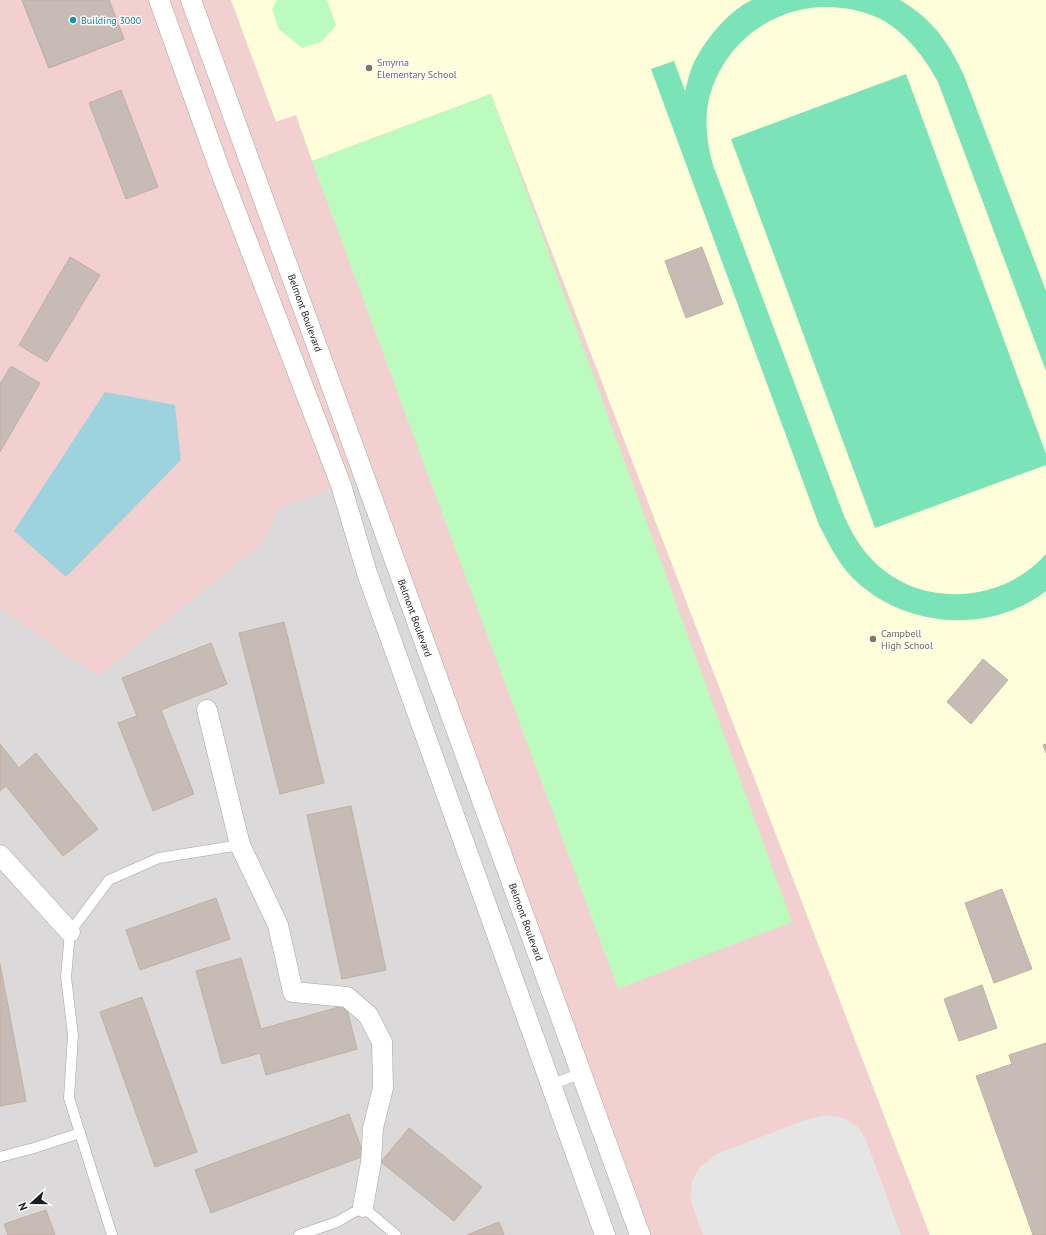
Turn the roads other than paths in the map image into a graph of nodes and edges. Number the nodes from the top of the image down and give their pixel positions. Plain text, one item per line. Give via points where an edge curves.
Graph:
1 (158, 0) edge
2 (192, 0) edge
3 (207, 710) dead end
4 (240, 845) junction
5 (0, 855) edge
6 (70, 932) junction
7 (581, 1073) junction
8 (551, 1085) junction
9 (80, 1133) junction
10 (0, 1157) edge
11 (363, 1207) junction
12 (112, 1235) edge
13 (299, 1235) edge
14 (396, 1235) edge
15 (605, 1235) edge
16 (640, 1235) edge

1 - 8 street via 221,173 341,485 367,573
2 - 7 street, Belmont Boulevard
3 - 4 street
4 - 6 lane via 159,858 109,880
4 - 11 street via 278,925 293,992 347,997 368,1015 382,1042 384,1088 373,1128 371,1162
5 - 6 street
6 - 9 lane via 66,977 72,1035 69,1098
7 - 8 lane
7 - 16 street, Belmont Boulevard
8 - 15 street
9 - 10 lane
9 - 12 lane
11 - 13 lane via 337,1222
11 - 14 lane

